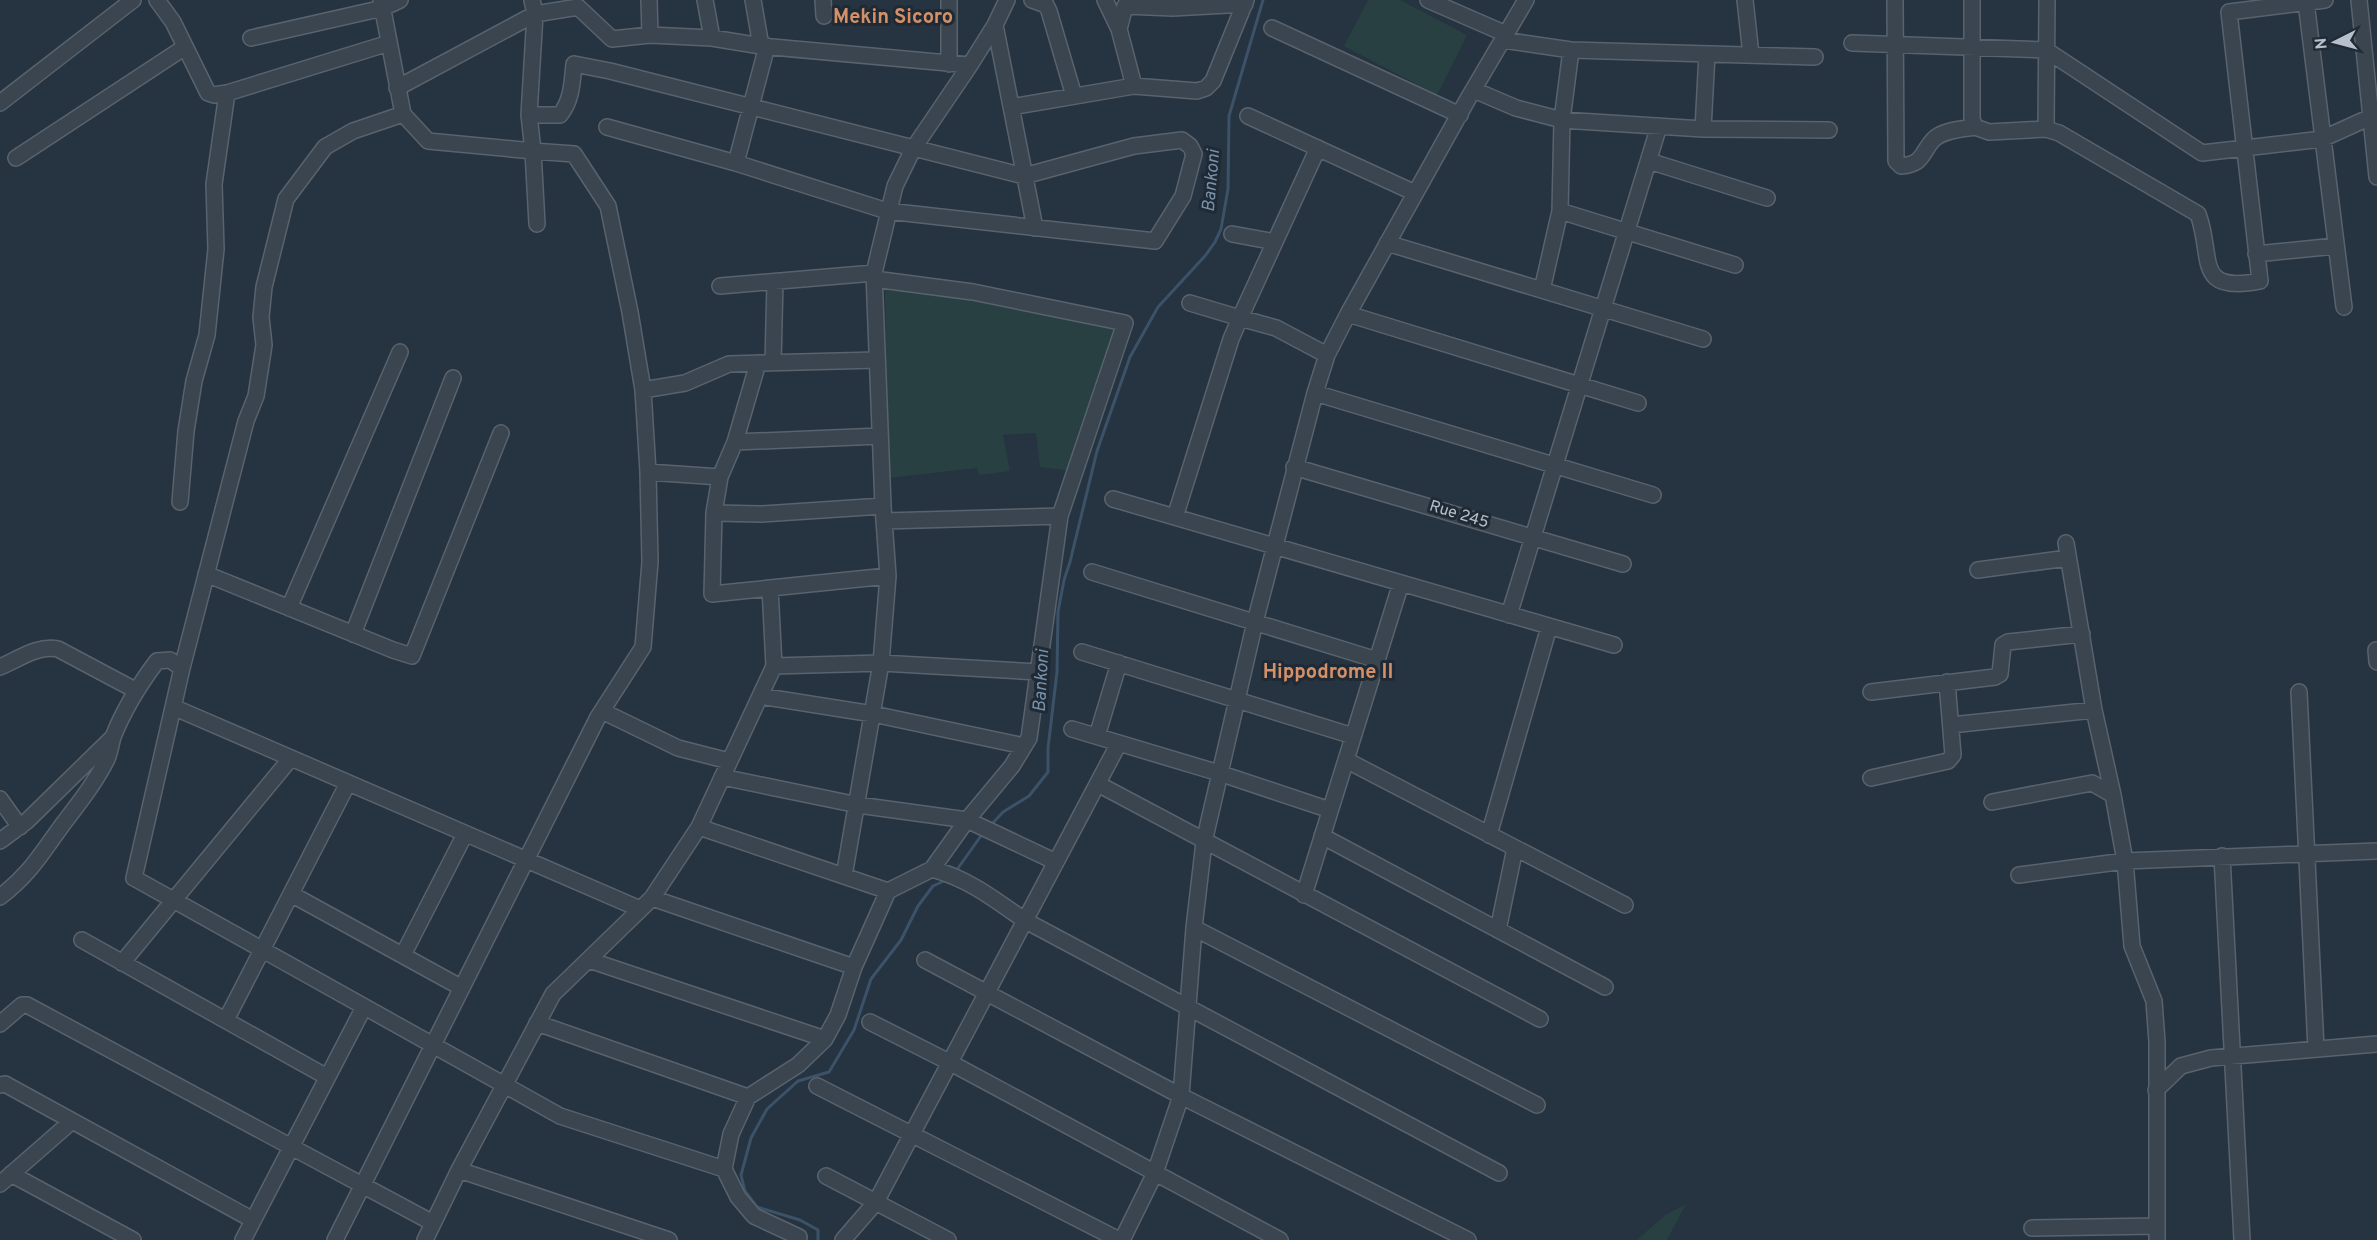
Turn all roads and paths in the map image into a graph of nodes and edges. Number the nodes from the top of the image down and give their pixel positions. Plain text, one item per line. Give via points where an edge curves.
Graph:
1 (133, 0) edge
2 (157, 0) edge
3 (400, 0) edge
4 (649, 0) edge
5 (705, 0) edge
6 (753, 0) edge
7 (823, 0) edge
8 (949, 0) edge
9 (1007, 0) edge
10 (1032, 0) edge
11 (1105, 0) edge
12 (1428, 0) edge
13 (1526, 0) edge
14 (1745, 0) edge
15 (1895, 0) edge
16 (1972, 0) edge
17 (2047, 0) edge
18 (2325, 0) edge
19 (2359, 0) edge
20 (1245, 2) edge
21 (2306, 2) junction
22 (1126, 3) edge
23 (382, 4) edge
24 (1173, 4) edge
25 (534, 7) edge
26 (824, 16) dead end
27 (995, 25) junction
28 (1272, 28) dead end
29 (1119, 29) junction
30 (650, 35) junction
31 (1504, 37) junction
32 (250, 38) dead end
33 (712, 38) junction
34 (389, 43) junction
35 (1852, 43) dead end
36 (1895, 44) junction
37 (764, 46) junction
38 (1971, 47) junction
39 (185, 48) junction
40 (1571, 50) junction
41 (2046, 50) junction
42 (1707, 54) junction
43 (1751, 55) junction
44 (1815, 57) dead end
45 (949, 64) junction
46 (970, 65) junction
47 (1134, 86) junction
48 (397, 88) junction
49 (1474, 90) junction
50 (227, 93) junction
51 (1074, 96) junction
52 (0, 103) edge
53 (752, 107) junction
54 (1011, 107) junction
55 (403, 114) junction
56 (529, 115) junction
57 (1460, 115) junction
58 (1248, 116) dead end
59 (2374, 116) edge
60 (1562, 120) junction
61 (607, 126) dead end
62 (1659, 126) junction
63 (1975, 127) junction
64 (1704, 129) junction
65 (2046, 129) junction
66 (1829, 130) dead end
67 (2322, 139) junction
68 (913, 148) junction
69 (1318, 148) junction
70 (2244, 148) junction
71 (533, 151) junction
72 (16, 158) dead end
73 (1649, 160) junction
74 (736, 163) junction
75 (1024, 176) junction
76 (2377, 177) edge
77 (1415, 193) junction
78 (1767, 198) dead end
79 (887, 211) junction
80 (1560, 211) junction
81 (537, 224) dead end
82 (1035, 228) junction
83 (1627, 232) junction
84 (1232, 234) dead end
85 (1275, 242) junction
86 (1387, 243) junction
87 (2336, 246) junction
88 (2256, 254) junction
89 (1735, 265) dead end
90 (874, 276) junction
91 (775, 282) junction
92 (720, 286) dead end
93 (1542, 290) junction
94 (1190, 303) dead end
95 (2344, 307) dead end
96 (1603, 309) junction
97 (1348, 314) junction
98 (1240, 318) junction
99 (1703, 339) dead end
100 (400, 352) dead end
101 (1327, 355) junction
102 (877, 360) junction
103 (766, 363) junction
104 (453, 378) dead end
105 (1580, 384) junction
106 (643, 390) junction
107 (1315, 393) junction
108 (1638, 403) dead end
109 (501, 433) dead end
110 (879, 436) junction
111 (735, 442) junction
112 (1555, 465) junction
113 (1294, 466) junction
114 (648, 472) junction
115 (720, 477) junction
116 (1653, 495) dead end
117 (1113, 499) dead end
118 (180, 502) dead end
119 (714, 513) junction
120 (883, 514) junction
121 (1060, 516) junction
122 (1175, 517) junction
123 (1533, 537) junction
124 (1274, 546) junction
125 (1623, 564) dead end
126 (1978, 570) dead end
127 (1092, 572) dead end
128 (206, 574) junction
129 (888, 576) junction
130 (1401, 583) junction
131 (770, 588) junction
132 (289, 608) junction
133 (1509, 615) junction
134 (1255, 622) junction
135 (1549, 627) junction
136 (353, 634) junction
137 (2082, 634) junction
138 (1614, 645) dead end
139 (2376, 650) edge
140 (1082, 652) dead end
141 (1377, 660) junction
142 (2377, 662) edge
143 (881, 663) junction
144 (1119, 663) junction
145 (774, 666) junction
146 (0, 667) edge
147 (182, 668) junction
148 (1038, 672) junction
149 (1947, 682) junction
150 (135, 690) junction
151 (1871, 692) dead end
152 (2300, 692) dead end
153 (760, 696) junction
154 (1237, 700) junction
155 (173, 707) junction
156 (2094, 710) junction
157 (602, 711) junction
158 (873, 714) junction
159 (1951, 725) junction
160 (1072, 729) dead end
161 (1097, 736) junction
162 (1353, 736) junction
163 (114, 737) junction
164 (1119, 743) junction
165 (1024, 746) junction
166 (291, 758) junction
167 (1346, 760) junction
168 (729, 761) junction
169 (1219, 773) junction
170 (722, 777) junction
171 (1871, 778) dead end
172 (348, 783) junction
173 (1098, 784) junction
174 (2113, 795) junction
175 (0, 799) edge
176 (1992, 802) dead end
177 (858, 805) junction
178 (1330, 810) junction
179 (967, 820) junction
180 (20, 827) junction
181 (699, 827) junction
182 (465, 834) junction
183 (1489, 835) junction
184 (1322, 836) junction
185 (0, 841) edge
186 (1204, 842) junction
187 (1515, 848) junction
188 (2377, 850) edge
189 (2307, 852) junction
190 (2222, 856) junction
191 (526, 860) junction
192 (2125, 861) junction
193 (1056, 862) junction
194 (932, 869) junction
195 (2019, 875) dead end
196 (844, 876) junction
197 (888, 891) junction
198 (291, 894) junction
199 (1304, 895) junction
200 (0, 897) edge
201 (652, 898) junction
202 (174, 901) junction
203 (1625, 905) dead end
204 (640, 909) junction
205 (1024, 920) junction
206 (1194, 928) junction
207 (1498, 930) junction
208 (82, 940) dead end
209 (262, 950) junction
210 (403, 955) junction
211 (588, 960) junction
212 (924, 960) dead end
213 (122, 963) junction
214 (854, 967) junction
215 (1605, 987) dead end
216 (462, 988) junction
217 (986, 992) junction
218 (364, 1007) junction
219 (1188, 1008) junction
220 (1540, 1019) dead end
221 (226, 1020) junction
222 (870, 1022) dead end
223 (537, 1023) junction
224 (0, 1024) edge
225 (825, 1039) junction
226 (2377, 1044) edge
227 (434, 1046) junction
228 (2316, 1049) junction
229 (2234, 1056) junction
230 (949, 1062) junction
231 (327, 1077) junction
232 (0, 1085) edge
233 (504, 1085) junction
234 (817, 1086) dead end
235 (2156, 1090) junction
236 (1181, 1096) junction
237 (748, 1097) junction
238 (1537, 1105) dead end
239 (72, 1121) junction
240 (911, 1134) junction
241 (291, 1147) junction
242 (724, 1169) junction
243 (459, 1170) junction
244 (1155, 1173) junction
245 (1499, 1173) dead end
246 (826, 1176) dead end
247 (5, 1179) edge
248 (363, 1186) junction
249 (876, 1202) junction
250 (253, 1220) junction
251 (434, 1223) junction
252 (2032, 1228) dead end
253 (2156, 1233) edge
254 (800, 1237) dead end
255 (124, 1238) edge
256 (243, 1240) edge
257 (335, 1240) edge
258 (425, 1240) edge
259 (669, 1240) edge
260 (843, 1240) edge
261 (948, 1240) edge
262 (1121, 1240) edge
263 (1280, 1240) edge
264 (1468, 1240) edge
265 (2242, 1240) edge

1 - 52 street
2 - 39 street
3 - 23 street
4 - 30 street
5 - 33 street
6 - 37 street
7 - 26 street
8 - 45 street
9 - 27 street
10 - 51 street via 1049,11
11 - 29 street
12 - 31 street
13 - 31 street
14 - 43 street
15 - 36 street
16 - 38 street
17 - 41 street
18 - 21 street
19 - 59 street
20 - 24 street
20 - 47 street via 1213,81 1206,88 1197,91
21 - 67 street
21 - 70 street via 2229,12
22 - 24 street
22 - 29 street
23 - 32 street
23 - 34 street
25 - 30 street via 578,7 612,39
25 - 48 street
25 - 56 street
27 - 46 street
27 - 54 street
28 - 57 street
29 - 47 street
30 - 33 street
31 - 40 street
31 - 49 street
33 - 37 street
34 - 48 street
34 - 50 street
35 - 36 street
36 - 38 street
36 - 63 street via 1896,161 1901,166 1908,165 1923,157 1934,138
37 - 45 street
37 - 53 street
38 - 41 street
38 - 63 street
39 - 50 street via 208,93
39 - 72 street
40 - 42 street
40 - 60 street
41 - 65 street
41 - 70 street via 2202,153
42 - 43 street
42 - 64 street
43 - 44 street
45 - 46 street
46 - 68 street
47 - 51 street
48 - 55 street
49 - 57 street
49 - 60 street via 1516,108
50 - 118 street via 214,184 216,249 207,335 192,391
51 - 54 street
53 - 56 street via 574,64 571,96 560,115
53 - 68 street
53 - 74 street
54 - 75 street
55 - 71 street via 428,141
55 - 128 street via 353,131 325,147 286,199 264,287 264,345 256,396
56 - 71 street
57 - 77 street
58 - 69 street
59 - 67 street
59 - 76 street
60 - 62 street
60 - 80 street
61 - 74 street
62 - 64 street
62 - 73 street
63 - 65 street via 1989,132
64 - 66 street
65 - 88 street via 2198,214 2208,264 2217,280 2227,284 2260,281
67 - 70 street
67 - 87 street
68 - 75 street
68 - 79 street
69 - 77 street
69 - 85 street
70 - 88 street
71 - 81 street
71 - 106 street via 574,154 608,206
73 - 78 street
73 - 83 street
74 - 79 street
75 - 82 street
75 - 82 street via 1134,146 1182,140 1194,154 1183,196 1155,241
77 - 86 street
79 - 82 street
79 - 90 street
80 - 83 street
80 - 93 street
83 - 89 street
83 - 96 street
84 - 85 street
85 - 98 street
86 - 93 street
86 - 97 street
87 - 88 street
87 - 95 street
90 - 91 street
90 - 102 street
90 - 121 street via 1125,323
91 - 92 street
91 - 103 street
93 - 96 street
94 - 98 street
96 - 99 street
96 - 105 street
97 - 101 street
97 - 105 street
98 - 101 street via 1276,328
98 - 122 street
100 - 132 street
101 - 107 street
102 - 103 street
102 - 110 street
103 - 106 street via 729,364 685,383
103 - 111 street
104 - 136 street
105 - 108 street
105 - 112 street
106 - 114 street
107 - 112 street
107 - 113 street
109 - 136 street via 412,656
110 - 111 street
110 - 120 street
111 - 115 street
112 - 116 street
112 - 123 street
113 - 123 street, Rue 245
113 - 124 street
114 - 115 street
114 - 157 street via 650,562 643,647
115 - 119 street
117 - 122 street
119 - 120 street
119 - 131 street via 712,594
120 - 121 street
120 - 129 street
121 - 148 street
122 - 124 street
123 - 125 street, Rue 245
123 - 133 street
124 - 130 street
124 - 134 street
126 - 137 street via 2067,551
127 - 134 street
128 - 132 street
128 - 147 street
129 - 131 street
129 - 143 street
130 - 133 street
130 - 141 street
131 - 145 street
132 - 136 street
133 - 135 street
134 - 141 street
134 - 154 street
135 - 138 street
135 - 183 street
137 - 149 street via 2008,642 2003,645 2000,674
137 - 156 street
139 - 142 street
140 - 144 street
141 - 162 street
143 - 145 street
143 - 148 street
143 - 158 street
144 - 154 street
144 - 161 street
145 - 153 street
146 - 150 street via 36,650 58,649
147 - 150 street via 170,660 158,661
147 - 155 street
148 - 165 street via 1029,738
149 - 151 street
149 - 159 street
150 - 163 street
152 - 189 street
153 - 158 street
153 - 168 street
154 - 162 street
154 - 169 street
155 - 166 street
155 - 202 street via 134,878
156 - 159 street
156 - 174 street
157 - 168 street via 678,748
157 - 191 street
158 - 165 street
158 - 177 street
159 - 171 street via 1953,755 1948,761
160 - 161 street
161 - 164 street
162 - 167 street
163 - 180 street
163 - 200 street via 108,757 87,794 41,858
164 - 169 street
164 - 173 street
165 - 179 street
166 - 172 street
166 - 202 street
167 - 178 street
167 - 183 street
168 - 170 street
169 - 178 street
169 - 186 street
170 - 177 street
170 - 181 street
172 - 182 street
172 - 198 street
173 - 186 street
173 - 193 street
174 - 176 street via 2092,783
174 - 192 street
175 - 180 street
177 - 179 street
177 - 196 street
178 - 184 street
179 - 193 street
179 - 194 street
180 - 185 street
181 - 196 street
181 - 201 street
182 - 191 street
182 - 210 street
183 - 187 street
184 - 199 street
184 - 207 street
186 - 199 street
186 - 206 street
187 - 203 street
187 - 207 street
188 - 189 street
189 - 190 street
189 - 228 street
190 - 192 street
190 - 229 street
191 - 204 street
191 - 216 street
192 - 195 street
192 - 235 street via 2132,946 2154,1001
193 - 205 street
194 - 197 street
194 - 205 street via 970,883
196 - 197 street
197 - 214 street
198 - 209 street
198 - 210 street
199 - 220 street
201 - 204 street
201 - 214 street
202 - 209 street
202 - 213 street
204 - 211 street
205 - 217 street
205 - 219 street
206 - 219 street
206 - 238 street
207 - 215 street
208 - 213 street
209 - 218 street
209 - 221 street
210 - 216 street
211 - 223 street via 553,994
211 - 225 street
212 - 217 street
213 - 221 street
214 - 225 street via 838,1015
216 - 227 street
217 - 230 street
217 - 236 street
218 - 227 street
218 - 231 street
219 - 236 street
219 - 245 street
221 - 231 street
222 - 230 street
223 - 233 street
223 - 237 street
224 - 241 street via 27,1005
225 - 237 street via 798,1065
226 - 228 street
227 - 233 street
227 - 248 street
228 - 229 street
229 - 235 street via 2181,1065
229 - 265 street
230 - 240 street
230 - 244 street
231 - 241 street
232 - 239 street via 5,1084
233 - 242 street via 560,1116
233 - 243 street
234 - 240 street
235 - 253 street
236 - 244 street
236 - 264 street
237 - 242 street via 731,1134
239 - 247 street
239 - 250 street
240 - 249 street
240 - 262 street
241 - 248 street
241 - 250 street
242 - 254 street via 738,1197 754,1215
243 - 251 street
243 - 259 street
244 - 262 street
244 - 263 street
246 - 249 street
247 - 255 street
248 - 251 street
248 - 257 street
249 - 260 street
249 - 261 street
250 - 256 street
251 - 258 street
252 - 253 street

